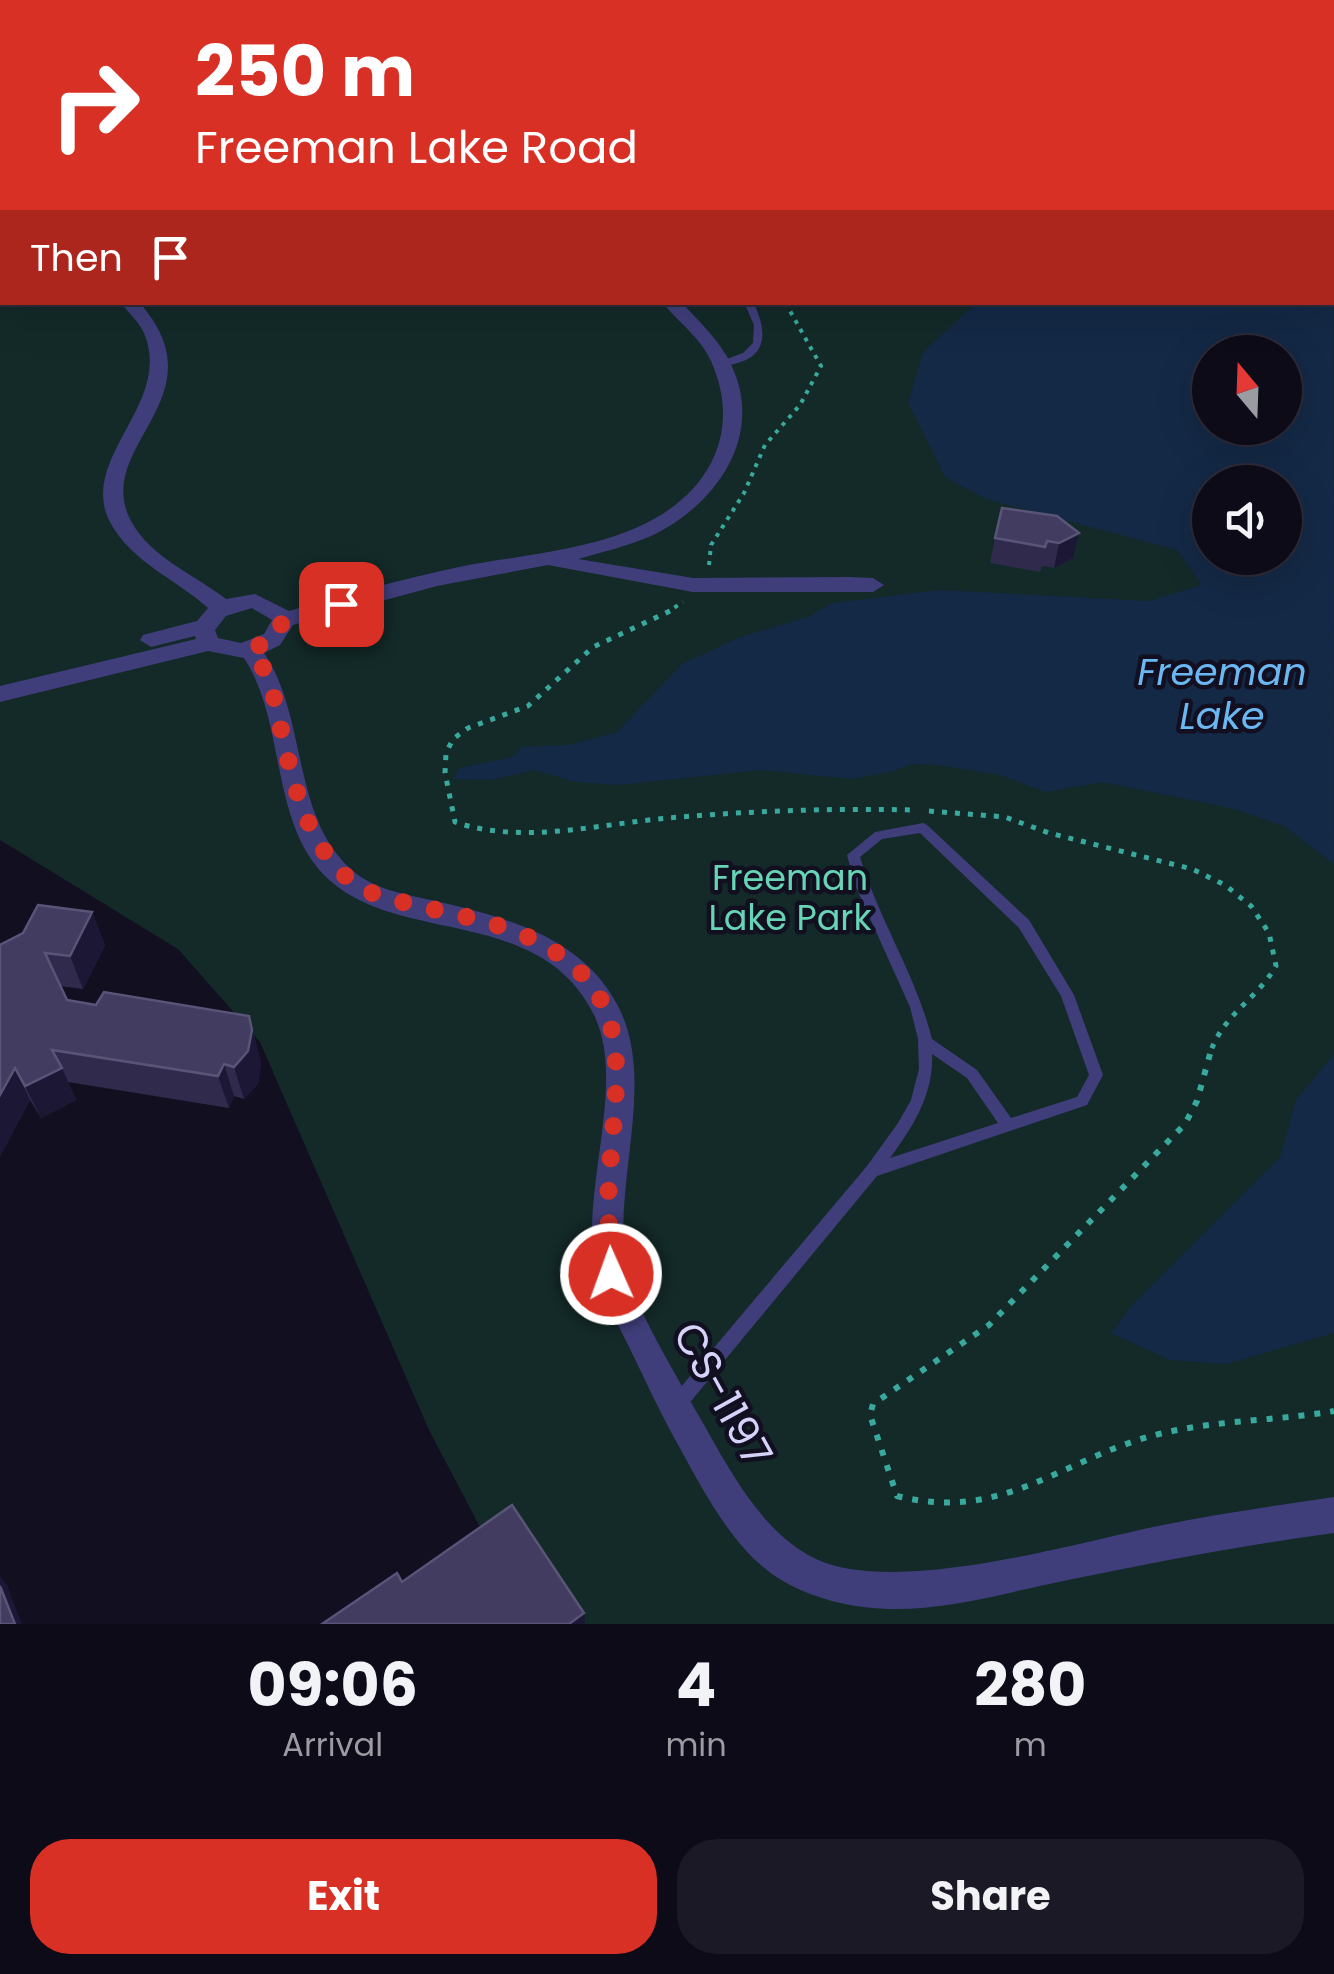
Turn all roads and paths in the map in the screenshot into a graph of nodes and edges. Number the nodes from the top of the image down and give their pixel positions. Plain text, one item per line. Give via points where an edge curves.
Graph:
1 (131, 305) edge
2 (675, 305) edge
3 (749, 305) edge
4 (787, 305) edge
5 (722, 364) junction
6 (545, 557) junction
7 (700, 585) junction
8 (874, 585) dead end
9 (283, 620) junction
10 (211, 626) junction
11 (250, 650) junction
12 (0, 677) edge
13 (0, 694) edge
14 (928, 1043) junction
15 (1008, 1126) junction
16 (872, 1172) junction
17 (674, 1408) junction
18 (1334, 1411) edge
19 (1334, 1515) edge

1 - 10 street via 153,333 160,368 150,408 115,474 113,503 128,532 218,602
2 - 5 street
3 - 5 lane via 760,328 758,345 746,358
4 - 7 path via 821,366 800,405 765,446 711,545
5 - 6 street via 734,430 702,492 636,535
6 - 7 street
6 - 9 street
7 - 8 street
7 - 18 path via 676,608 590,650 519,711 449,742 448,805 455,822 482,830 548,830 836,808 984,813 1161,856 1236,893 1262,923 1276,966 1263,990 1218,1033 1185,1124 989,1325 873,1404 870,1415 897,1496 918,1504 982,1500 1140,1438
9 - 10 street via 278,610 255,602
9 - 11 street via 276,637
10 - 11 street via 234,651
10 - 12 street
10 - 13 street
11 - 17 street, CS-1197 via 267,668 314,835 341,877 390,900 519,934 574,967 606,1010 618,1060 608,1184 611,1274
14 - 15 lane via 972,1074
14 - 15 lane via 860,888 853,854 879,834 923,828 1024,924 1067,994 1096,1075 1082,1101
14 - 16 lane via 920,1096
15 - 16 lane
16 - 17 lane
17 - 19 street, CS-1197 via 761,1538 782,1559 849,1589 935,1590 1227,1530

